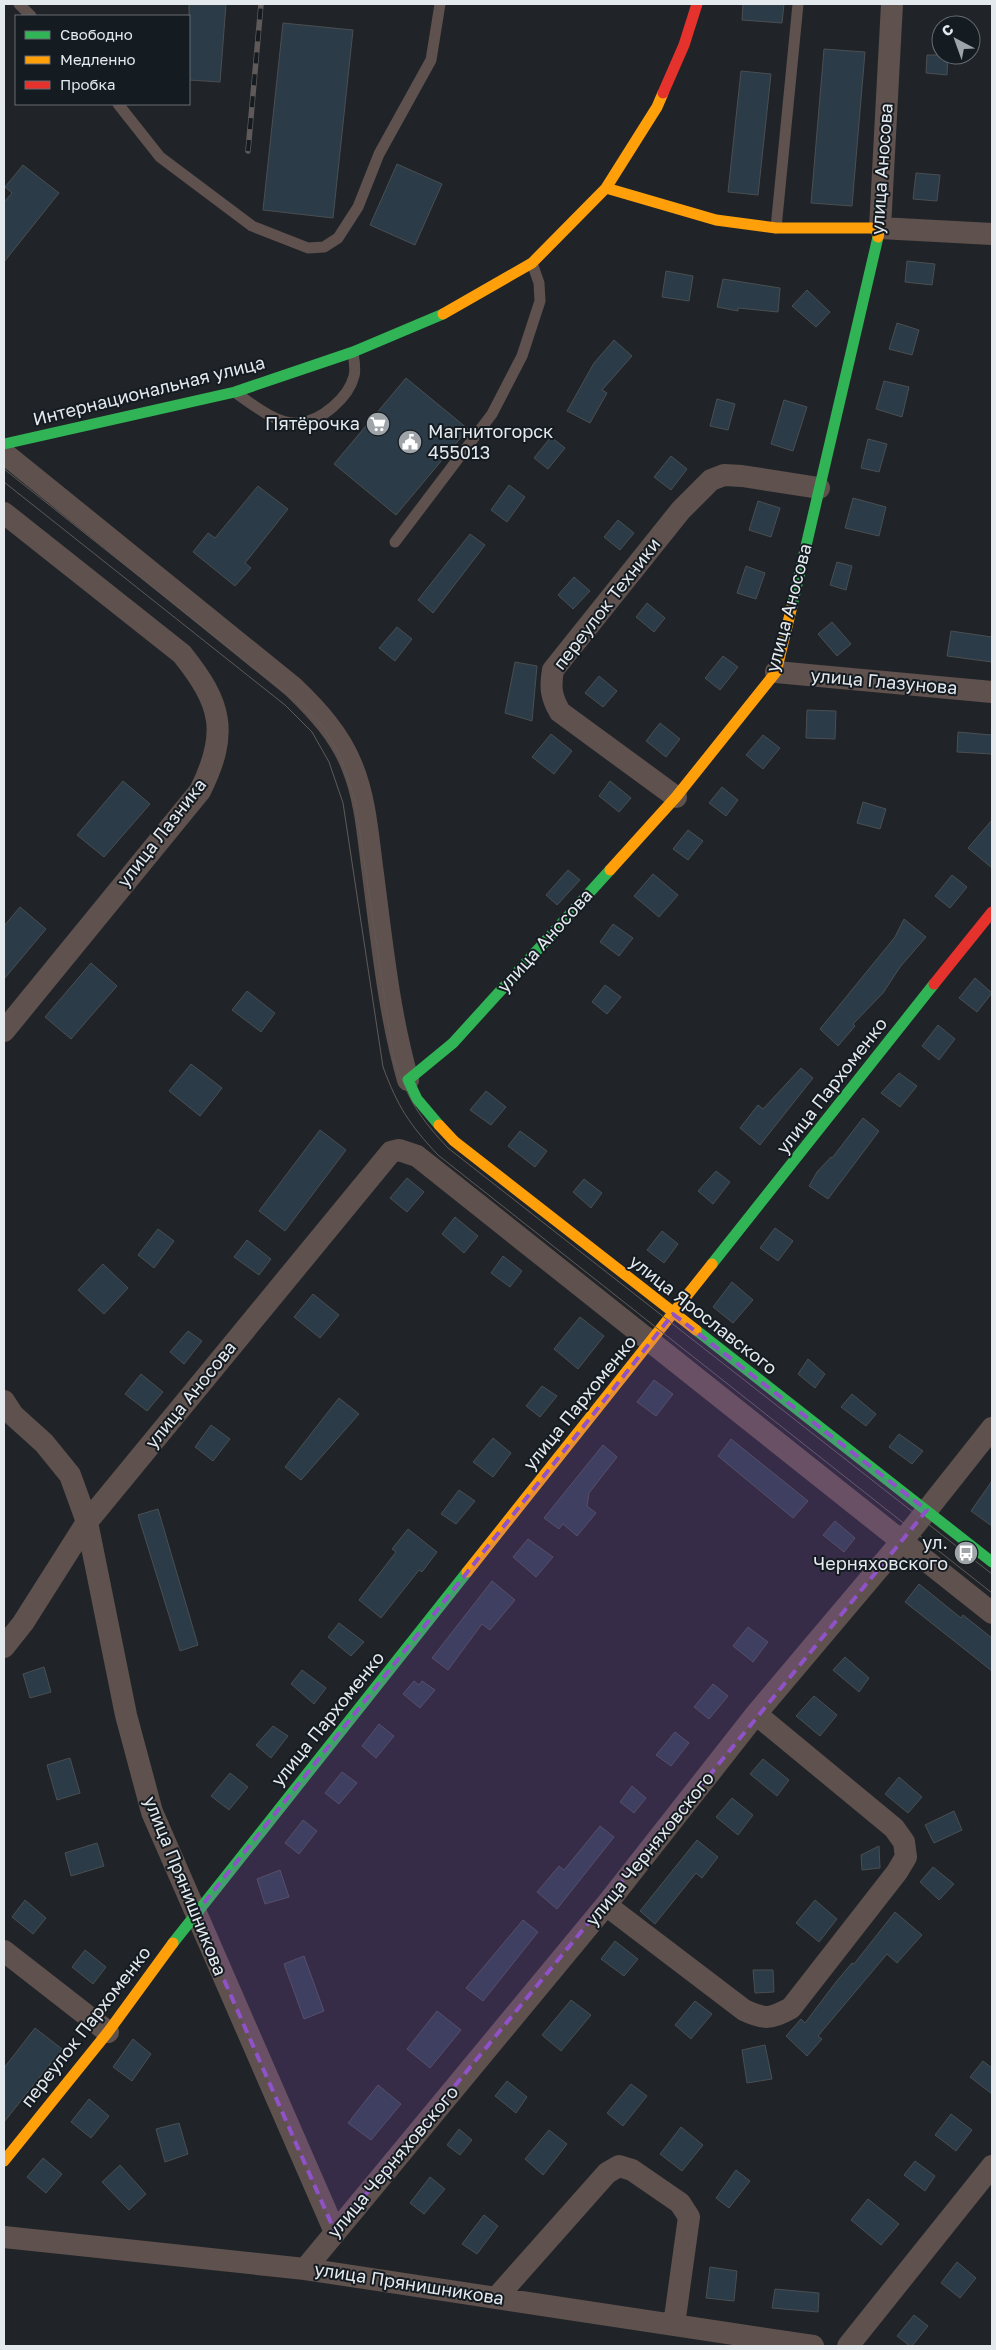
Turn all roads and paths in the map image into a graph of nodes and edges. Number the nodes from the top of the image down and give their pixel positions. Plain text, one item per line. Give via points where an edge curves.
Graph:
1 (19, 4) edge
2 (440, 4) edge
3 (697, 4) edge
4 (798, 4) edge
5 (892, 4) edge
6 (30, 15) edge
7 (119, 105) edge
8 (606, 188) junction
9 (776, 228) junction
10 (880, 228) junction
11 (992, 234) edge
12 (532, 263) junction
13 (353, 352) junction
14 (235, 392) junction
15 (4, 444) edge
16 (4, 453) edge
17 (819, 488) junction
18 (4, 513) edge
19 (395, 542) dead end
20 (776, 672) junction
21 (992, 692) edge
22 (676, 797) junction
23 (992, 912) edge
24 (4, 1031) edge
25 (408, 1080) junction
26 (674, 1314) junction
27 (651, 1343) junction
28 (4, 1401) edge
29 (992, 1428) edge
30 (927, 1510) junction
31 (87, 1522) junction
32 (901, 1541) junction
33 (992, 1562) edge
34 (992, 1613) edge
35 (4, 1648) edge
36 (756, 1714) junction
37 (606, 1905) junction
38 (195, 1914) junction
39 (4, 1951) edge
40 (108, 2032) junction
41 (4, 2161) edge
42 (992, 2166) edge
43 (335, 2232) junction
44 (4, 2237) edge
45 (305, 2269) junction
46 (497, 2297) junction
47 (674, 2325) junction
48 (813, 2346) edge
49 (848, 2346) edge

1 - 6 lane
2 - 7 lane via 431,60 379,154 358,207 338,238 324,247 308,248 252,226 160,157
3 - 8 street via 657,107
4 - 9 lane
5 - 10 street, улица Аносова
8 - 9 street via 716,220
8 - 12 street, Интернациональная улица
9 - 10 street
10 - 11 street
10 - 17 street, улица Аносова
12 - 13 street, Интернациональная улица via 446,313
12 - 19 lane via 540,301 522,356 492,414
13 - 14 street, Интернациональная улица
13 - 14 lane via 355,374 349,390 329,411 298,424 270,416
14 - 15 street, Интернациональная улица
16 - 25 street via 294,687 317,710 338,739 352,765 363,801 382,941
17 - 20 street, улица Аносова
17 - 22 street, переулок Техники via 742,476 724,475 711,480 681,510 553,670 552,699 560,712
18 - 24 street, улица Лазника via 182,654 200,676 211,697 218,742 213,765 200,790
20 - 21 street, улица Глазунова
20 - 22 street, улица Аносова
22 - 25 street, улица Аносова via 452,1043
23 - 26 street, улица Пархоменко
25 - 26 street, улица Ярославского via 417,1099 454,1141
26 - 27 street, улица Пархоменко
26 - 30 street, улица Ярославского
27 - 31 street, улица Аносова via 417,1156 399,1150 391,1152
27 - 32 street
27 - 38 street, улица Пархоменко
28 - 31 street, улица Прянишникова via 70,1475
29 - 30 street, улица Черняховского
30 - 32 street, улица Черняховского
30 - 33 street, улица Ярославского
31 - 35 street, улица Аносова
31 - 38 street, улица Прянишникова via 126,1715 152,1812
32 - 34 street
32 - 36 street, улица Черняховского
36 - 37 street, улица Черняховского
36 - 37 street via 894,1828 904,1842 906,1857 791,2008 774,2018 744,2010
37 - 43 street, улица Черняховского
38 - 40 street, переулок Пархоменко
38 - 43 street, улица Прянишникова
39 - 40 street
40 - 41 street, переулок Пархоменко
42 - 49 street
43 - 45 street, улица Черняховского
44 - 45 street, улица Прянишникова
45 - 46 street, улица Прянишникова
46 - 47 street, улица Прянишникова
46 - 47 street via 607,2173 612,2168 626,2167 680,2203 689,2217
47 - 48 street, улица Прянишникова

